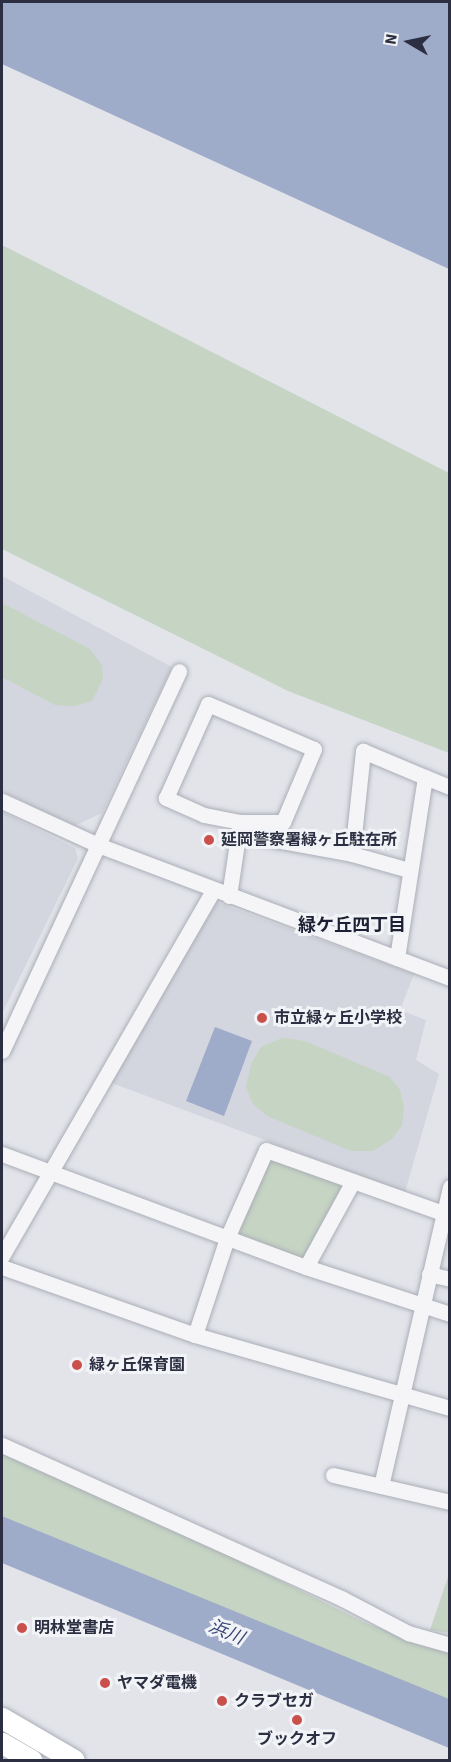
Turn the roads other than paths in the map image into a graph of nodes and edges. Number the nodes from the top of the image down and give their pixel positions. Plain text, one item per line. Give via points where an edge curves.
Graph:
1 (179, 671) dead end
2 (425, 777) junction
3 (450, 787) edge
4 (2, 801) edge
5 (239, 827) junction
6 (98, 845) junction
7 (352, 854) junction
8 (409, 870) junction
9 (213, 890) junction
10 (229, 896) junction
11 (397, 958) junction
12 (450, 978) edge
13 (2, 1051) edge
14 (2, 1154) edge
15 (47, 1171) junction
16 (353, 1181) junction
17 (450, 1187) edge
18 (445, 1217) edge
19 (227, 1238) junction
20 (2, 1256) edge
21 (2, 1267) edge
22 (306, 1267) junction
23 (429, 1274) junction
24 (450, 1279) edge
25 (421, 1307) junction
26 (450, 1314) edge
27 (195, 1335) junction
28 (402, 1396) junction
29 (450, 1408) edge
30 (2, 1445) edge
31 (333, 1475) dead end
32 (381, 1486) junction
33 (450, 1502) edge
34 (450, 1645) edge
35 (2, 1718) edge
36 (2, 1743) edge
37 (31, 1761) edge
38 (74, 1761) edge

1 - 6 street
2 - 3 street
2 - 7 street via 363,751
2 - 8 street
4 - 6 street
5 - 5 street via 166,798 208,704 314,749 283,822
5 - 7 street
5 - 10 street
6 - 9 street
6 - 13 street
7 - 8 street
8 - 11 street
9 - 10 street
9 - 15 street
10 - 11 street
11 - 12 street
14 - 15 street
15 - 19 street
15 - 20 street
16 - 18 street
16 - 19 street via 266,1150
16 - 22 street
17 - 18 street
18 - 23 street
19 - 22 street
19 - 27 street
21 - 27 street
22 - 25 street
23 - 24 street
23 - 25 street
25 - 26 street
25 - 28 street
27 - 28 street
28 - 29 street
28 - 32 street
30 - 34 street via 341,1598 408,1633
31 - 32 street
32 - 33 street
35 - 38 highway
36 - 37 highway

